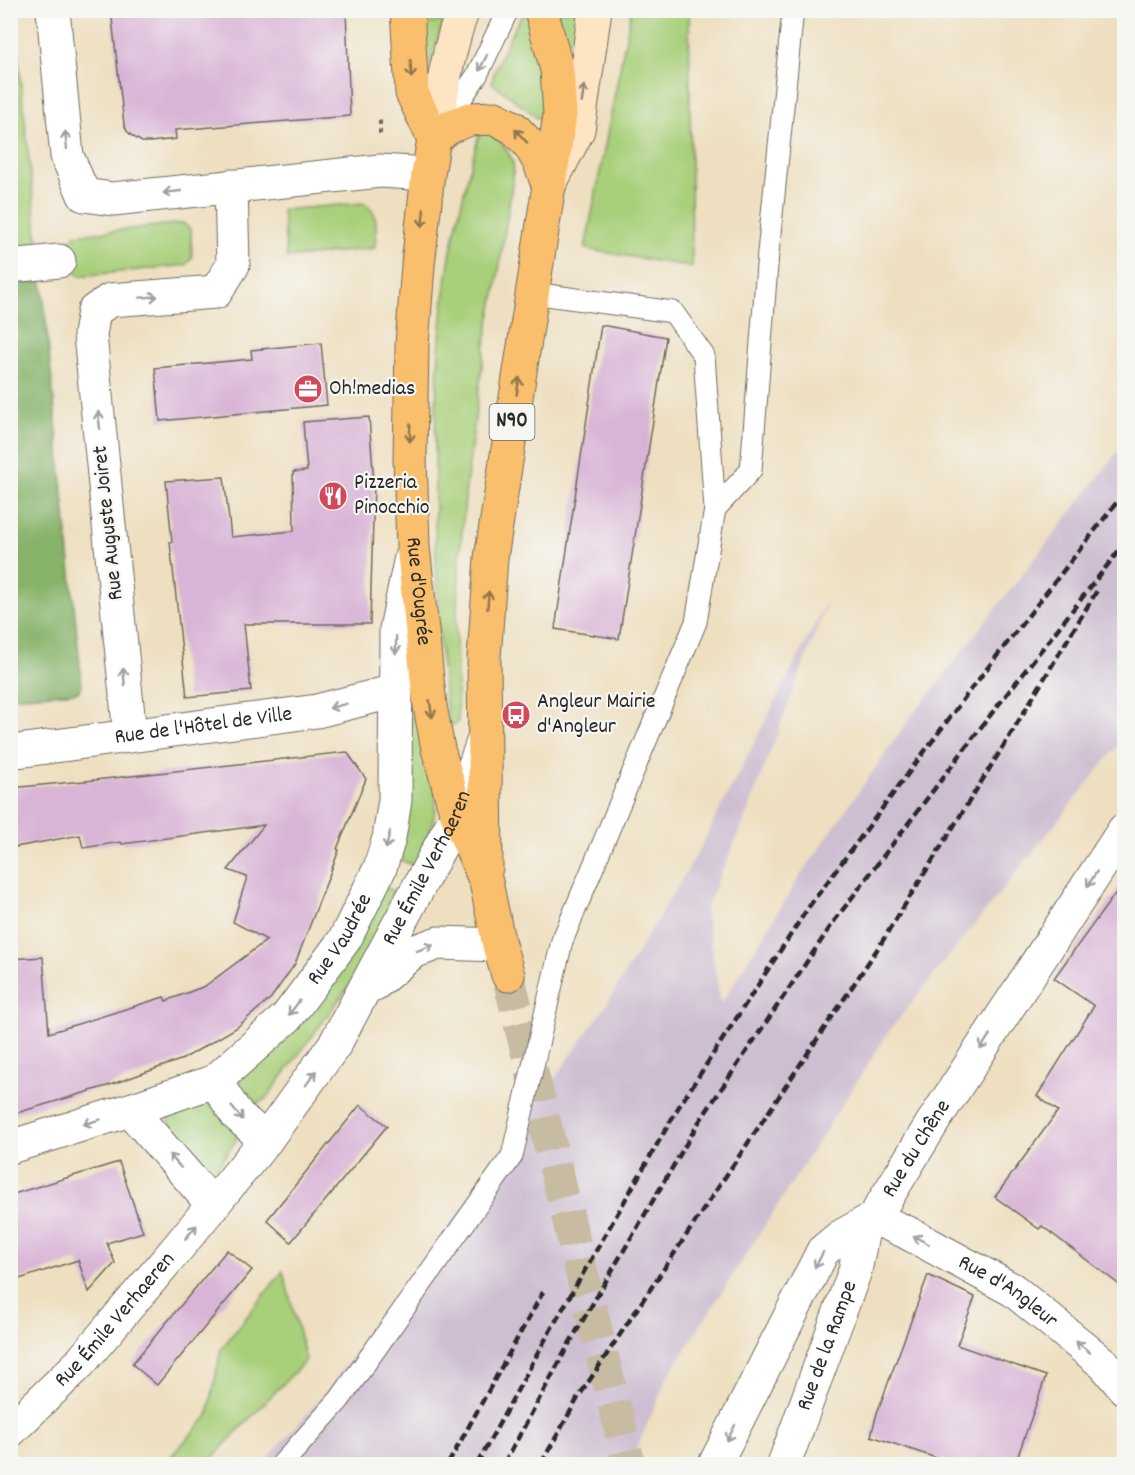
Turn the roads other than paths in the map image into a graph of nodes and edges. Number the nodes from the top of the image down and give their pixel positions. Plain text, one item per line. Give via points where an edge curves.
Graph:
1 (53, 10) edge
2 (408, 10) edge
3 (464, 10) edge
4 (508, 10) edge
5 (541, 10) edge
6 (595, 10) edge
7 (793, 10) edge
8 (434, 139) junction
9 (428, 174) junction
10 (231, 186) junction
11 (549, 187) junction
12 (59, 261) dead end
13 (10, 266) edge
14 (532, 293) junction
15 (715, 509) junction
16 (413, 546) junction
17 (395, 691) junction
18 (130, 735) junction
19 (484, 737) junction
20 (10, 752) edge
21 (457, 815) junction
22 (1125, 830) edge
23 (486, 882) junction
24 (503, 960) joint
25 (362, 995) junction
26 (215, 1081) junction
27 (130, 1110) junction
28 (266, 1140) junction
29 (10, 1147) edge
30 (213, 1205) junction
31 (869, 1221) junction
32 (1125, 1388) edge
33 (10, 1431) edge
34 (282, 1464) edge
35 (715, 1464) edge
36 (784, 1464) edge

10 -> 1 street via 112,199 84,195 68,156
2 -> 8 main road via 412,93
3 - 8 main road via 444,81
4 -> 8 lane via 477,75
5 - 11 main road, Rue d'Ougrée / N90 via 557,70 560,115
11 -> 6 main road via 578,130
7 - 15 lane via 751,470
8 - 9 main road, Rue d'Ougrée / N90
11 -> 8 main road via 529,144 514,128 495,118 470,118
9 - 10 street via 380,171
9 -> 16 main road, Rue d'Ougrée / N90 via 412,345
18 -> 10 street, Rue Auguste Joiret via 90,336 94,311 110,300 216,292 233,266
11 - 14 main road, Rue d'Ougrée / N90
12 - 13 street
14 - 15 lane via 673,312 704,356
19 -> 14 main road, Rue d'Ougrée / N90 via 484,658 491,558
15 - 34 lane via 696,622 562,941 512,1156 340,1399
16 -> 17 street, Rue Vaudrée via 396,629
16 -> 21 main road, Rue d'Ougrée / N90 via 430,706
17 -> 18 street, Rue de l'Hôtel de Ville via 317,711
17 -> 26 street, Rue Vaudrée via 395,800 380,868 345,939 287,1017
18 - 20 street, Rue de l'Hôtel de Ville
19 - 21 street, Rue Émile Verhaeren
19 - 23 main road, Rue d'Ougrée / N90
21 - 23 main road, Rue d'Ougrée / N90
21 - 25 street, Rue Émile Verhaeren
22 -> 31 street, Rue du Chêne
23 - 24 main road, Rue d'Ougrée / N90
25 -> 24 street, Rue Émile Verhaeren via 413,952 438,943
28 -> 25 street, Rue Émile Verhaeren via 335,1044
26 - 27 street, Rue Vaudrée
26 -> 28 street via 237,1115
27 -> 29 street, Rue Vaudrée
30 -> 27 street
28 - 30 street, Rue Émile Verhaeren
33 -> 30 street, Rue Émile Verhaeren via 79,1364
32 -> 31 street, Rue d'Angleur via 1105,1365 1013,1290 906,1232
31 -> 35 street via 823,1251
31 - 36 street, Rue de la Rampe via 855,1271

